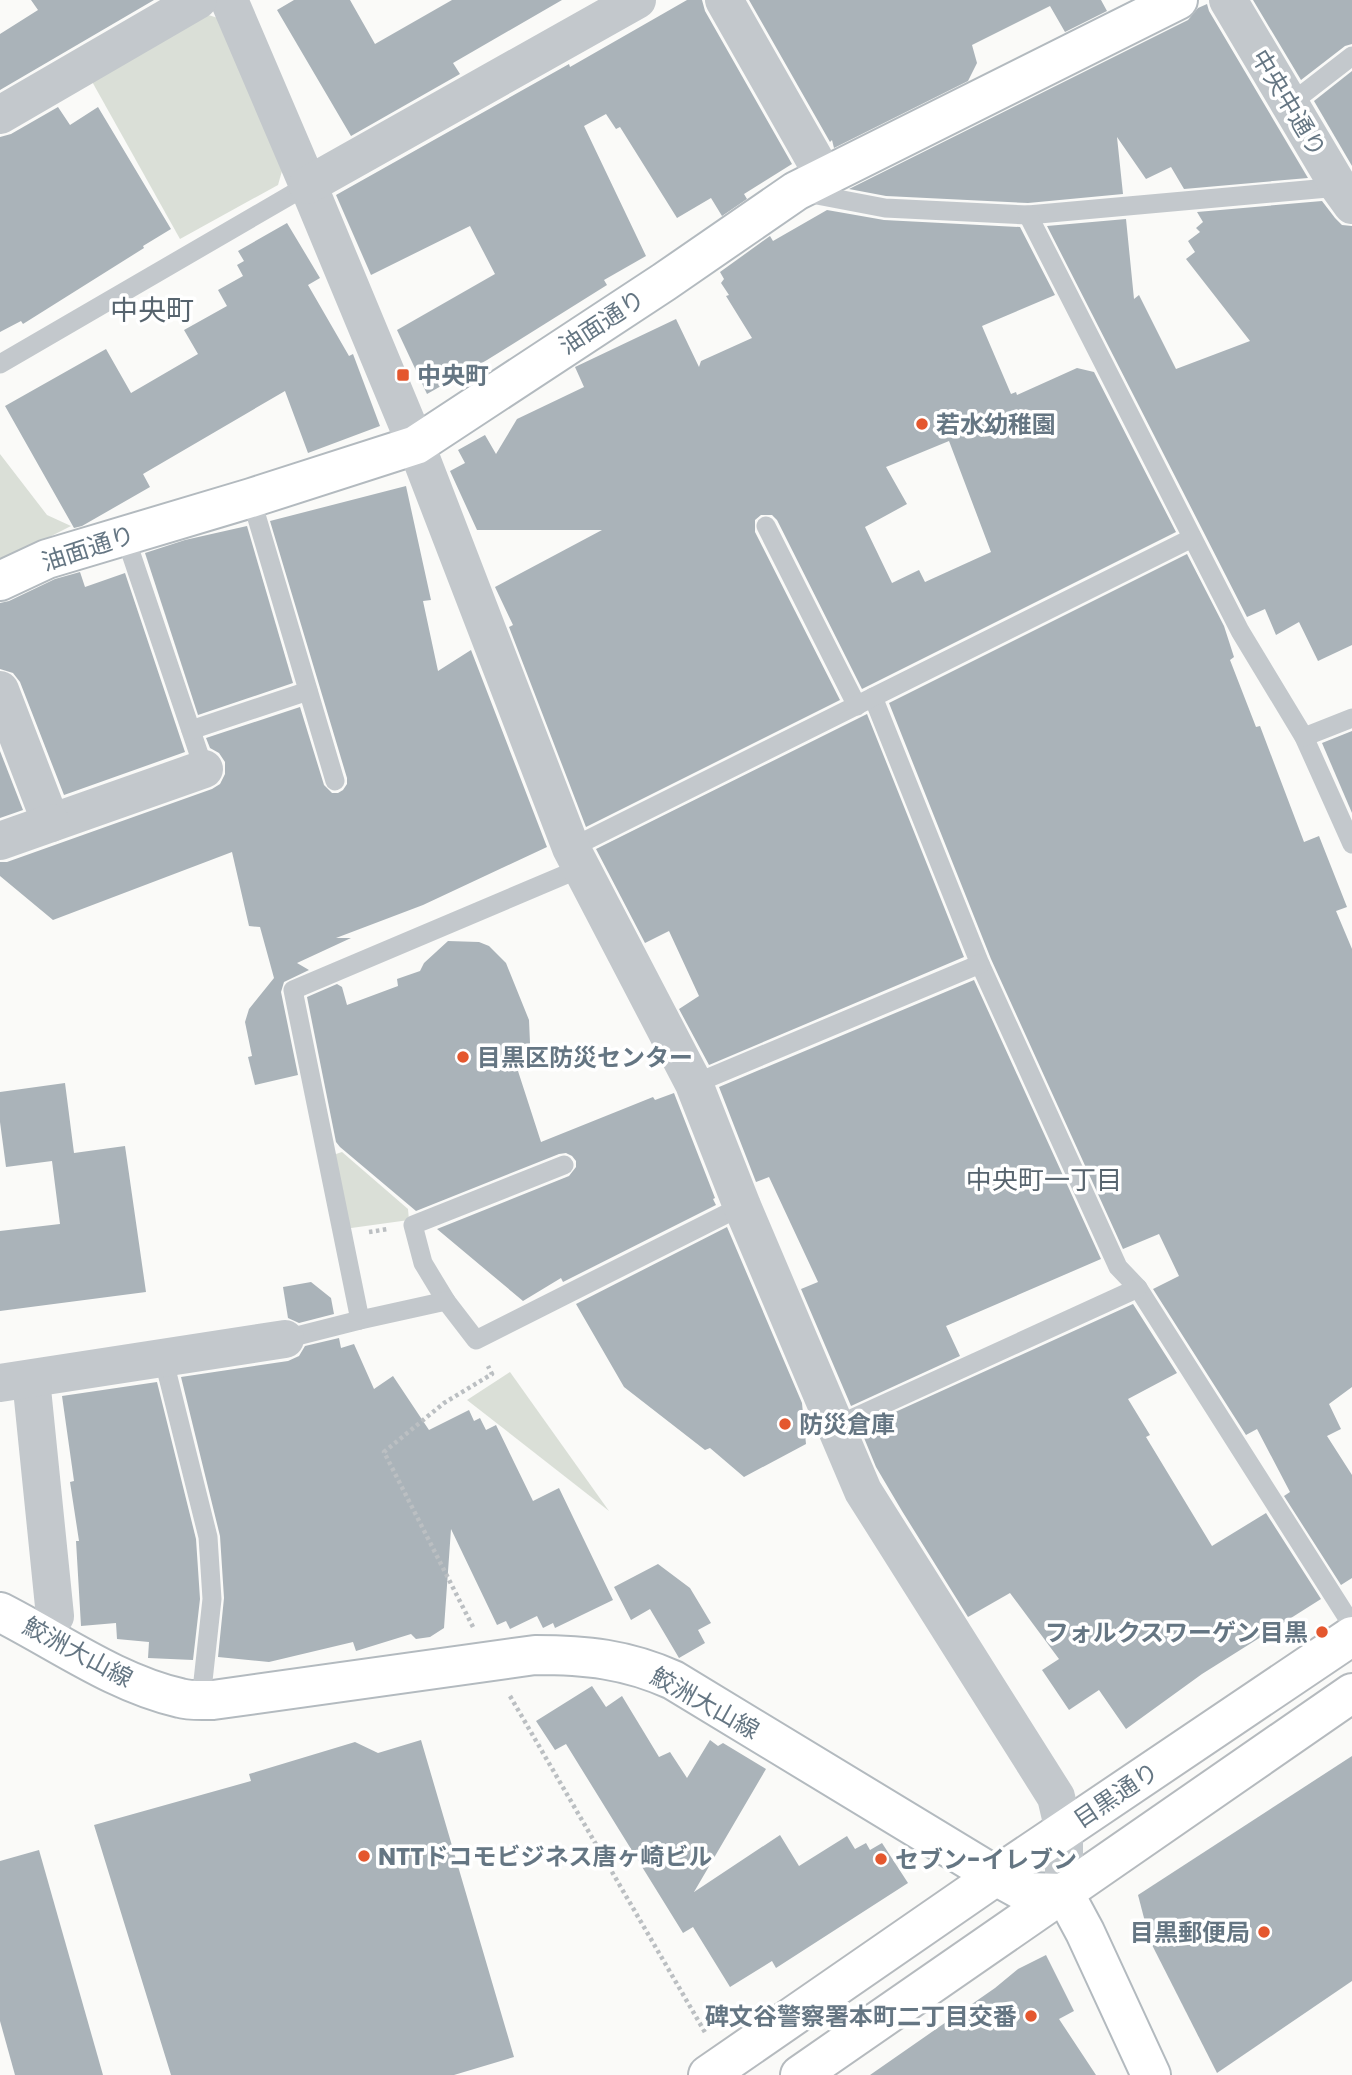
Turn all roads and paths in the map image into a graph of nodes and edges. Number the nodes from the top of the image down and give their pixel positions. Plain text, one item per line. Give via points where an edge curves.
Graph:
1 (198, 0) edge
2 (229, 0) edge
3 (637, 0) edge
4 (723, 0) edge
5 (1178, 0) edge
6 (1228, 0) edge
7 (1352, 56) edge
8 (1290, 104) junction
9 (0, 115) edge
10 (810, 184) junction
11 (308, 185) junction
12 (1346, 196) edge
13 (1028, 215) junction
14 (0, 364) edge
15 (416, 445) junction
16 (251, 498) junction
17 (766, 526) dead end
18 (125, 536) junction
19 (1192, 538) junction
20 (0, 582) edge
21 (0, 690) edge
22 (308, 691) junction
23 (865, 701) junction
24 (1352, 718) edge
25 (191, 730) junction
26 (1304, 737) junction
27 (204, 769) joint
28 (335, 781) dead end
29 (51, 823) junction
30 (0, 841) edge
31 (1352, 844) edge
32 (576, 858) junction
33 (980, 964) junction
34 (694, 1084) junction
35 (564, 1165) dead end
36 (742, 1206) junction
37 (413, 1224) junction
38 (343, 1236) junction
39 (1138, 1288) junction
40 (446, 1301) junction
41 (360, 1320) junction
42 (285, 1339) joint
43 (476, 1340) junction
44 (163, 1357) junction
45 (16, 1381) edge
46 (837, 1430) junction
47 (0, 1612) edge
48 (1352, 1625) edge
49 (41, 1632) junction
50 (1352, 1636) edge
51 (491, 1661) junction
52 (1352, 1693) edge
53 (201, 1699) junction
54 (1064, 1831) junction
55 (996, 1876) junction
56 (1064, 1893) junction
57 (715, 2070) edge
58 (800, 2075) edge
59 (1151, 2075) edge

1 - 9 street
2 - 11 street
3 - 11 street
4 - 10 street
5 - 10 main road, 油面通り
6 - 8 street, 中央中通り
7 - 8 lane
8 - 12 street, 中央中通り
10 - 13 lane via 885,208
10 - 15 main road, 油面通り
11 - 14 lane
11 - 15 street
12 - 13 lane
13 - 19 lane
15 - 16 main road, 油面通り
15 - 32 street
16 - 18 main road, 油面通り
16 - 22 lane
17 - 23 lane
18 - 20 main road, 油面通り via 47,559
18 - 25 lane
19 - 23 lane
19 - 26 lane via 1240,631
21 - 29 street
22 - 25 lane
22 - 28 lane
23 - 32 lane
23 - 33 lane
24 - 26 lane
25 - 27 lane
26 - 31 lane
27 - 29 street
29 - 30 street
32 - 34 street
32 - 38 lane via 292,990
33 - 34 lane
33 - 39 lane via 1118,1267
34 - 36 street
35 - 37 lane
36 - 43 lane
36 - 46 street
37 - 38 path
37 - 40 lane via 423,1263
38 - 41 lane
39 - 46 lane via 847,1421
39 - 48 lane
40 - 41 lane
40 - 43 lane
41 - 42 lane
42 - 44 street
43 - 51 path via 492,1374 444,1403 384,1452
44 - 45 street
44 - 53 lane via 208,1537 212,1599
45 - 49 street via 55,1616
46 - 54 street via 863,1491 1056,1797
47 - 49 main road, 鮫洲大山線
49 - 53 main road, 鮫洲大山線 via 126,1681 183,1699
50 - 54 main road, 目黒通り
51 - 53 main road, 鮫洲大山線
51 - 55 main road, 鮫洲大山線 via 579,1656 649,1669 673,1679
51 - 57 path
52 - 56 main road, 目黒通り
54 - 55 main road, 目黒通り
54 - 56 street
55 - 56 main road, 鮫洲大山線 via 1025,1892
55 - 57 main road, 目黒通り
56 - 58 main road, 目黒通り
56 - 59 main road

